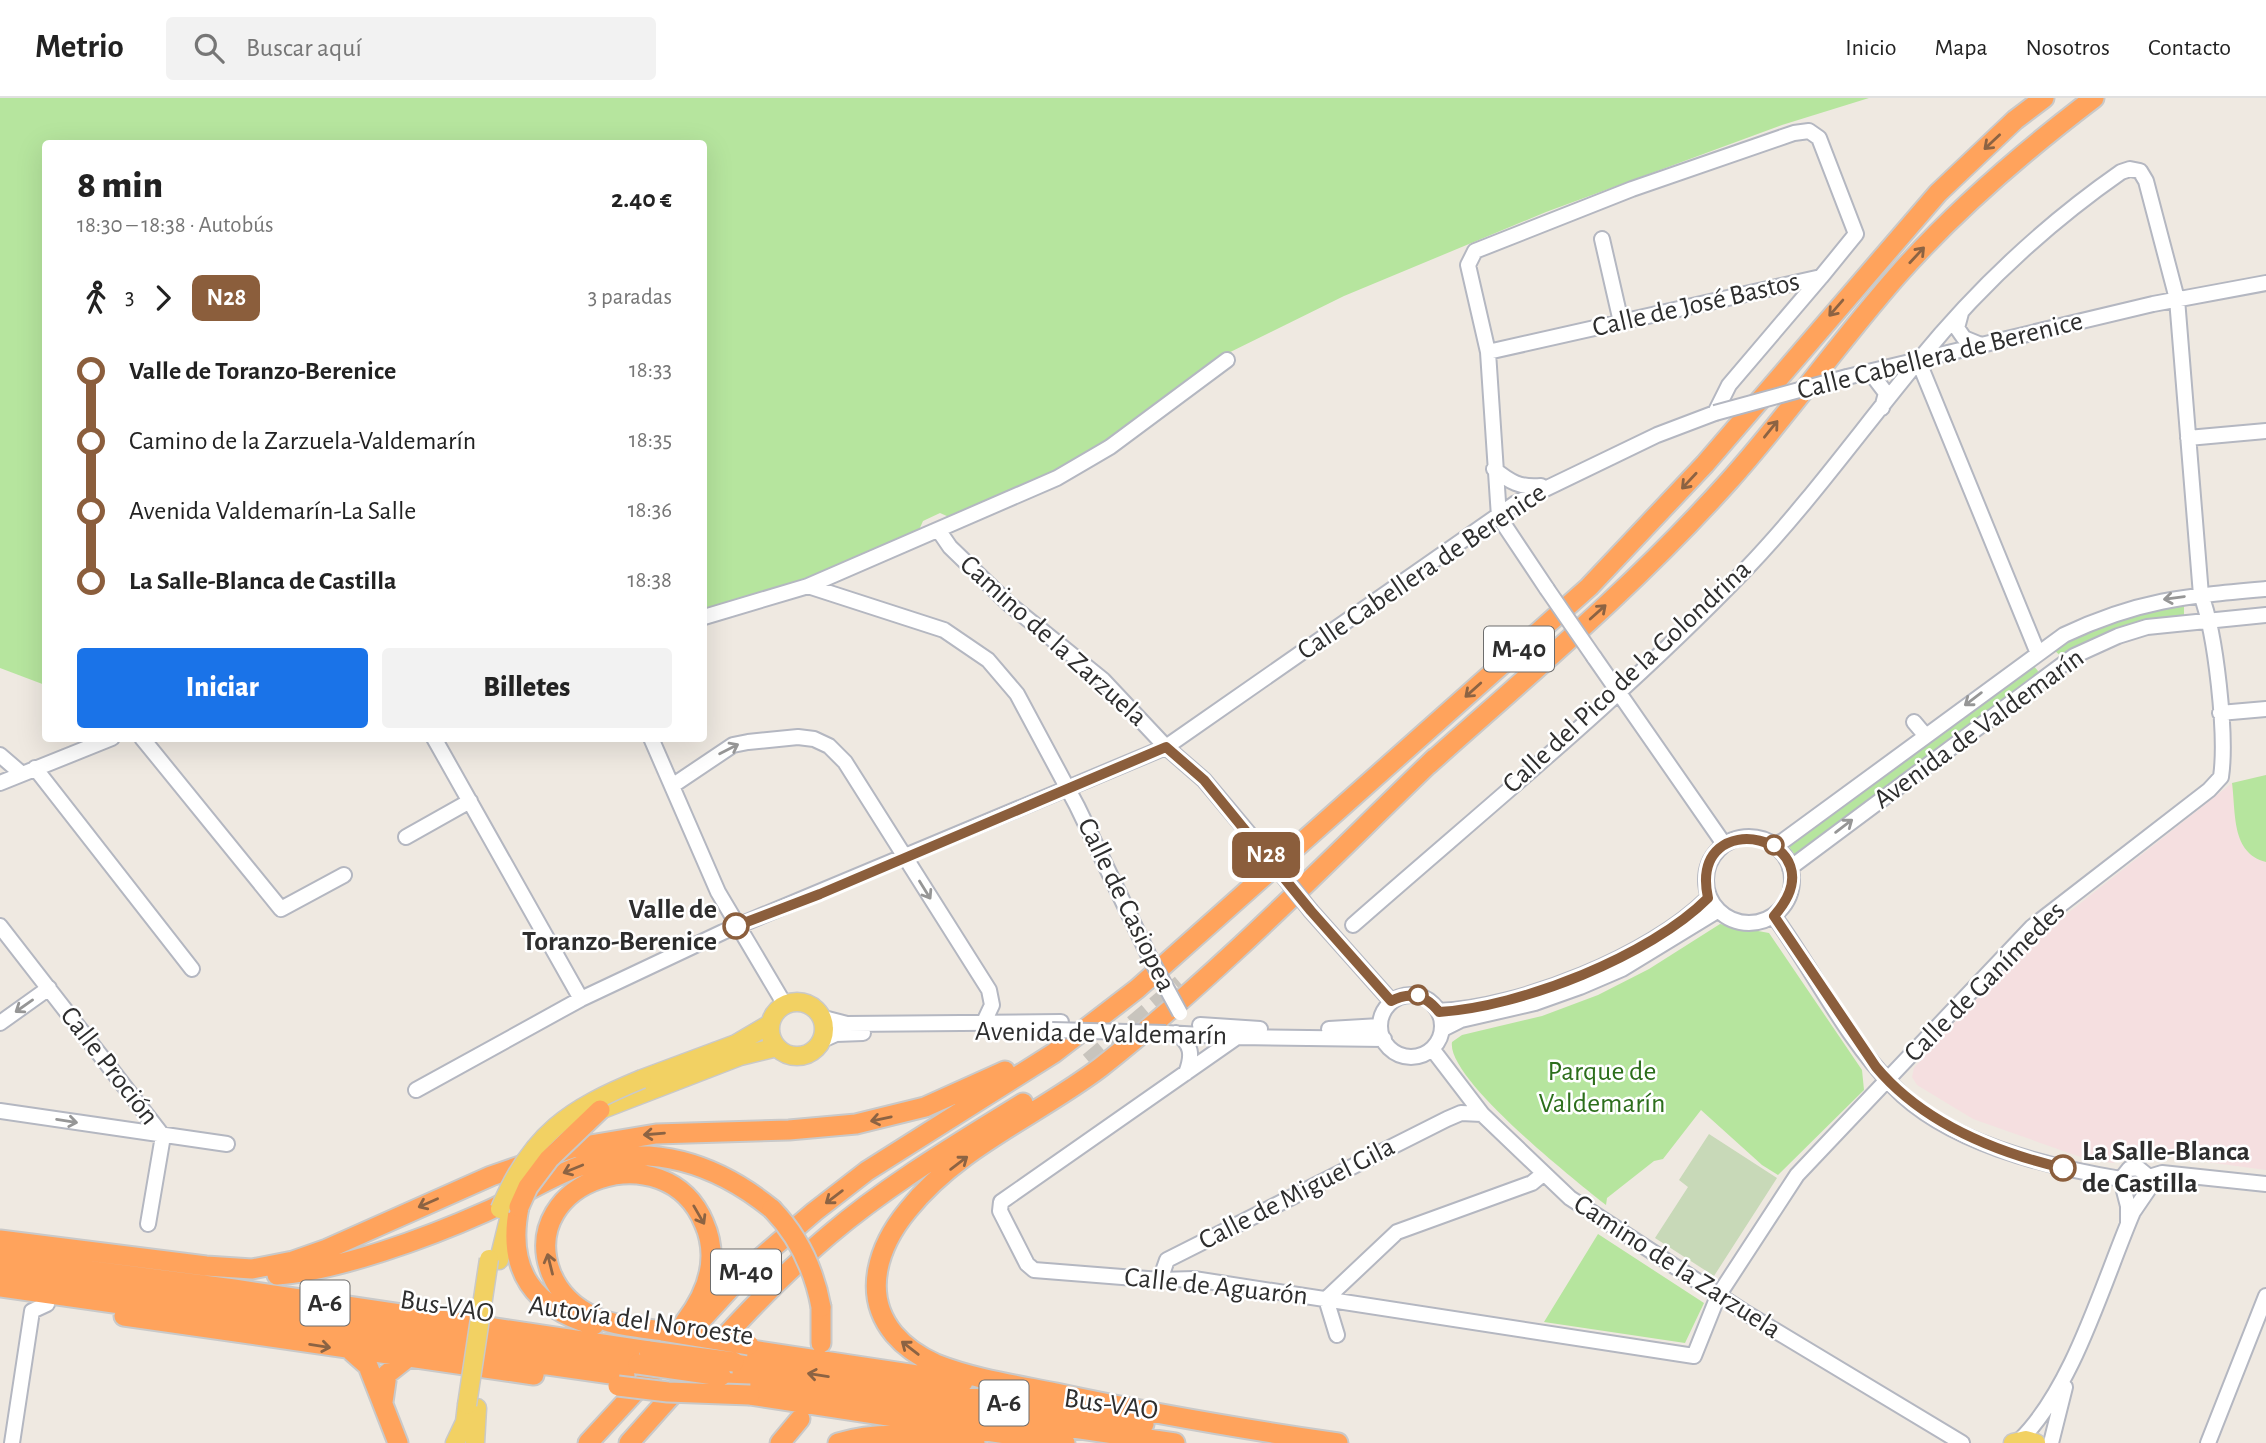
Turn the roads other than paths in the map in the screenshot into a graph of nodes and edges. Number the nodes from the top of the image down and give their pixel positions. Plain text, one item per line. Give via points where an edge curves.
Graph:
1 (2044, 98) edge
2 (2094, 98) edge
3 (1602, 239) dead end
4 (1821, 276) junction
5 (2266, 283) edge
6 (2177, 299) junction
7 (1961, 312) junction
8 (1621, 322) junction
9 (1981, 345) junction
10 (1488, 352) junction
11 (1227, 360) dead end
12 (1918, 360) junction
13 (1870, 372) junction
14 (1882, 409) junction
15 (1716, 413) junction
16 (2266, 431) edge
17 (2188, 439) junction
18 (1494, 469) junction
19 (1549, 485) junction
20 (1499, 517) junction
21 (939, 531) junction
22 (808, 586) junction
23 (2266, 589) edge
24 (2201, 595) junction
25 (2266, 615) edge
26 (707, 616) edge
27 (2210, 619) junction
28 (2038, 651) junction
29 (1618, 692) junction
30 (2266, 709) edge
31 (2220, 713) junction
32 (1914, 722) dead end
33 (1925, 735) junction
34 (101, 742) edge
35 (145, 742) edge
36 (436, 742) edge
37 (653, 742) edge
38 (1166, 747) junction
39 (0, 755) edge
40 (1435, 758) junction
41 (0, 764) edge
42 (24, 773) junction
43 (0, 783) edge
44 (672, 786) junction
45 (1068, 789) junction
46 (470, 801) junction
47 (406, 837) dead end
48 (1724, 845) junction
49 (1774, 845) junction
50 (904, 856) junction
51 (1790, 868) junction
52 (344, 875) dead end
53 (1708, 898) junction
54 (1717, 911) junction
55 (1774, 916) junction
56 (1353, 925) junction
57 (0, 926) edge
58 (736, 926) junction
59 (1325, 926) junction
60 (1352, 954) junction
61 (192, 969) dead end
62 (1181, 984) tunnel mouth
63 (49, 988) junction
64 (1137, 989) junction
65 (581, 999) junction
66 (1391, 1001) junction
67 (785, 1005) junction
68 (1439, 1012) junction
69 (820, 1017) junction
70 (984, 1022) junction
71 (0, 1023) edge
72 (770, 1024) junction
73 (1057, 1026) junction
74 (1177, 1027) junction
75 (1443, 1029) junction
76 (1382, 1032) junction
77 (1237, 1037) junction
78 (820, 1041) junction
79 (777, 1047) junction
80 (1433, 1050) junction
81 (1198, 1057) junction
82 (1089, 1062) tunnel mouth
83 (1888, 1081) junction
84 (416, 1090) dead end
85 (1464, 1093) junction
86 (600, 1110) joint
87 (0, 1111) edge
88 (1482, 1114) junction
89 (1447, 1119) junction
90 (163, 1136) junction
91 (227, 1144) dead end
92 (1543, 1174) junction
93 (2149, 1177) junction
94 (2120, 1179) junction
95 (2266, 1185) edge
96 (2125, 1194) junction
97 (2142, 1197) junction
98 (510, 1208) junction
99 (2128, 1223) junction
100 (148, 1224) dead end
101 (0, 1240) edge
102 (0, 1247) edge
103 (0, 1259) edge
104 (0, 1273) edge
105 (1160, 1280) junction
106 (0, 1287) edge
107 (1718, 1296) junction
108 (2266, 1296) edge
109 (0, 1297) edge
110 (1326, 1299) junction
111 (47, 1304) junction
112 (740, 1321) junction
113 (1338, 1335) dead end
114 (821, 1343) dead end
115 (350, 1350) junction
116 (642, 1357) junction
117 (737, 1358) junction
118 (406, 1359) junction
119 (2064, 1378) junction
120 (1092, 1401) junction
121 (472, 1406) junction
122 (383, 1407) junction
123 (800, 1419) dead end
124 (1963, 1442) edge
125 (2023, 1442) edge
126 (12, 1443) edge
127 (398, 1443) edge
128 (455, 1443) edge
129 (475, 1443) edge
130 (587, 1443) edge
131 (629, 1443) edge
132 (643, 1443) edge
133 (780, 1443) edge
134 (838, 1443) edge
135 (975, 1443) edge
136 (1065, 1443) edge
137 (1175, 1443) edge
138 (1273, 1443) edge
139 (1338, 1443) edge
140 (2051, 1443) edge
141 (2208, 1443) edge

1 -> 64 highway, M-40 via 1938,193 1705,464 1589,587
40 -> 2 highway, M-40 via 1667,547 1730,479 1899,274 1957,213
3 - 8 street
4 - 8 street, Calle de José Bastos
4 - 10 street, Calle de José Bastos via 1856,234 1819,138 1809,131 1794,133 1632,189 1475,251 1468,265
4 - 15 street via 1729,385
5 - 6 street, Calle Cabellera de Berenice
6 - 7 street, Calle del Pico de la Golondrina via 2146,181 2140,172 2130,169 2033,240
6 - 9 street, Calle Cabellera de Berenice
6 - 17 street, Calle de Ganímedes
7 - 9 street via 1957,328 1964,338
7 - 12 street, Calle del Pico de la Golondrina
8 - 10 street, Calle de José Bastos
9 - 12 street, Calle Cabellera de Berenice
10 - 18 street
11 - 21 street via 1110,447 1057,478
12 - 13 street, Calle Cabellera de Berenice
12 - 14 street, Calle del Pico de la Golondrina
12 - 28 street
13 - 14 street via 1886,393
13 - 15 street, Calle Cabellera de Berenice, bridge
14 - 29 street, Calle del Pico de la Golondrina via 1810,499 1745,569
15 - 19 street, Calle Cabellera de Berenice
16 - 17 street
17 - 24 street, Calle de Ganímedes
18 - 19 street via 1524,488
18 - 20 street
19 - 20 street, Calle Cabellera de Berenice
20 - 29 street, bridge
20 - 38 street, Calle Cabellera de Berenice
21 - 22 street
21 - 38 street, Camino de la Zarzuela via 1009,604 1103,680
22 - 26 street
22 - 45 street, Calle de Casiopea via 944,630 974,648 1017,694
23 - 24 street, Avenida de Valdemarín
24 - 27 street, Calle de Ganímedes
24 -> 28 street, Avenida de Valdemarín via 2109,614
25 - 27 street, Avenida de Valdemarín
27 - 31 street, Calle de Ganímedes
51 -> 27 street, Avenida de Valdemarín via 2074,656 2147,627
28 -> 33 street, Avenida de Valdemarín
29 - 48 street
29 - 56 street, Calle del Pico de la Golondrina
30 - 31 street
31 - 83 street, Calle de Ganímedes via 2222,770 2218,783 2041,918
32 - 33 street, Avenida de Valdemarín
33 - 49 street, Avenida de Valdemarín
34 - 42 street
35 - 52 street via 281,909
36 - 46 street
37 - 44 street
38 - 45 street, Calle Cabellera de Berenice
38 - 59 street, Camino de la Zarzuela, bridge via 1204,780
39 - 42 street
40 - 62 highway, M-40
120 -> 40 highway via 974,1376 912,1351 881,1313 876,1270 884,1245 909,1209 954,1166 1098,1069 1190,993
41 - 42 street
42 - 43 street
42 - 61 street
44 -> 50 street via 733,745 814,739 845,762
44 - 58 street
45 - 50 street, Calle Cabellera de Berenice
45 - 74 street, Calle de Casiopea, bridge via 1149,956
46 - 47 street
46 - 65 street
48 - 49 street via 1741,837
48 - 53 street via 1709,862
49 - 51 street
50 - 58 street, Calle Cabellera de Berenice
50 -> 70 street via 989,990 992,1005
51 - 55 street via 1787,901
53 - 54 street
53 - 68 street via 1618,959 1576,977 1509,999
54 - 55 street via 1747,924
54 - 75 street via 1622,969 1535,1003 1461,1020
55 - 83 street
56 - 59 street
56 - 60 street via 1349,936
57 - 63 street, Calle Proción
58 - 65 street, Calle Cabellera de Berenice
58 - 67 street
59 - 60 street, Camino de la Zarzuela
60 - 66 street, Camino de la Zarzuela
63 -> 71 street
63 - 90 street, Calle Proción
64 -> 101 highway via 1005,1072 925,1107 832,1127 656,1134 572,1148 491,1176 293,1261 252,1269 224,1268
64 -> 130 highway, M-40 via 1054,1053 867,1171 814,1212 741,1277
65 - 84 street, Calle Cabellera de Berenice
66 - 68 street via 1418,995
66 - 76 street via 1381,1015
67 - 69 main road via 805,1004
67 - 72 main road
68 - 75 street
69 - 70 street, Avenida de Valdemarín via 847,1024
69 - 78 main road
70 - 73 street, Avenida de Valdemarín
72 - 79 main road
72 - 98 main road, bridge via 736,1044 593,1100 550,1131 517,1173
73 - 74 street, Avenida de Valdemarín, bridge
73 - 78 street, Avenida de Valdemarín via 848,1033
74 - 76 street, Avenida de Valdemarín
74 - 77 street, Avenida de Valdemarín
74 - 81 street, Calle de Casiopea
75 - 80 street
76 - 77 street, Avenida de Valdemarín
76 - 80 street via 1388,1047 1402,1056 1418,1057
77 - 81 street
78 - 79 main road via 800,1055
79 - 86 main road via 740,1056
80 - 85 street, Camino de la Zarzuela
81 - 105 street, Calle de Aguarón via 1186,1073 1001,1202 1000,1211 1034,1270
82 - 112 highway, M-40 via 883,1192 828,1236
83 - 94 street via 1931,1115 1986,1143 2047,1165
83 - 107 street, Calle de Ganímedes via 1791,1182
85 - 88 street, Camino de la Zarzuela
85 - 89 street
86 - 98 highway, bridge via 549,1159
87 -> 90 street
88 - 89 street, Calle de Miguel Gila via 1461,1113
88 - 92 street, Camino de la Zarzuela
89 - 105 street, Calle de Miguel Gila via 1167,1260
90 - 91 street
90 - 100 street, Calle Proción
92 - 107 street, Camino de la Zarzuela via 1602,1221
92 - 110 street via 1532,1183 1397,1232
93 - 94 street via 2134,1168
93 - 95 street via 2162,1173
93 - 97 street
94 - 96 street
96 - 97 street
96 - 99 street
97 - 99 street
98 - 116 highway via 523,1274 550,1308 598,1326
98 - 121 main road via 494,1260
99 - 119 street
114 -> 102 highway, bridge via 821,1307 807,1259 793,1233 772,1209 734,1180 667,1157 635,1156 581,1166 463,1221 309,1271 220,1275
103 - 116 highway, Autovía del Noroeste / A-6 via 234,1289
104 - 116 highway, Bus-VAO
105 - 110 street, Calle de Aguarón via 1194,1279
106 - 116 highway, Autovía del Noroeste / A-6
107 - 110 street, Calle de Aguarón via 1695,1356
107 - 124 street, Camino de la Zarzuela
108 - 141 street
109 - 111 highway
110 - 113 street
111 -> 115 highway
111 - 126 street via 33,1310
112 - 131 highway, M-40
112 - 132 highway
115 - 118 highway
115 - 122 highway via 368,1366
116 - 117 highway, Autovía del Noroeste / A-6, bridge
116 - 118 highway
116 -> 130 highway via 568,1300 548,1263 549,1229 563,1203 586,1183 627,1173 664,1180 680,1191 701,1216 712,1258 697,1306
116 - 136 highway, Autovía del Noroeste / A-6, bridge via 750,1395
117 - 120 highway via 804,1357
117 - 137 highway, Bus-VAO
138 -> 117 highway, Autovía del Noroeste / A-6
118 - 122 highway via 385,1379
119 - 125 street
119 - 140 street via 2066,1387
120 - 139 highway
121 - 128 main road
121 - 129 main road
122 - 127 highway
123 - 133 highway
134 - 135 highway via 887,1435

